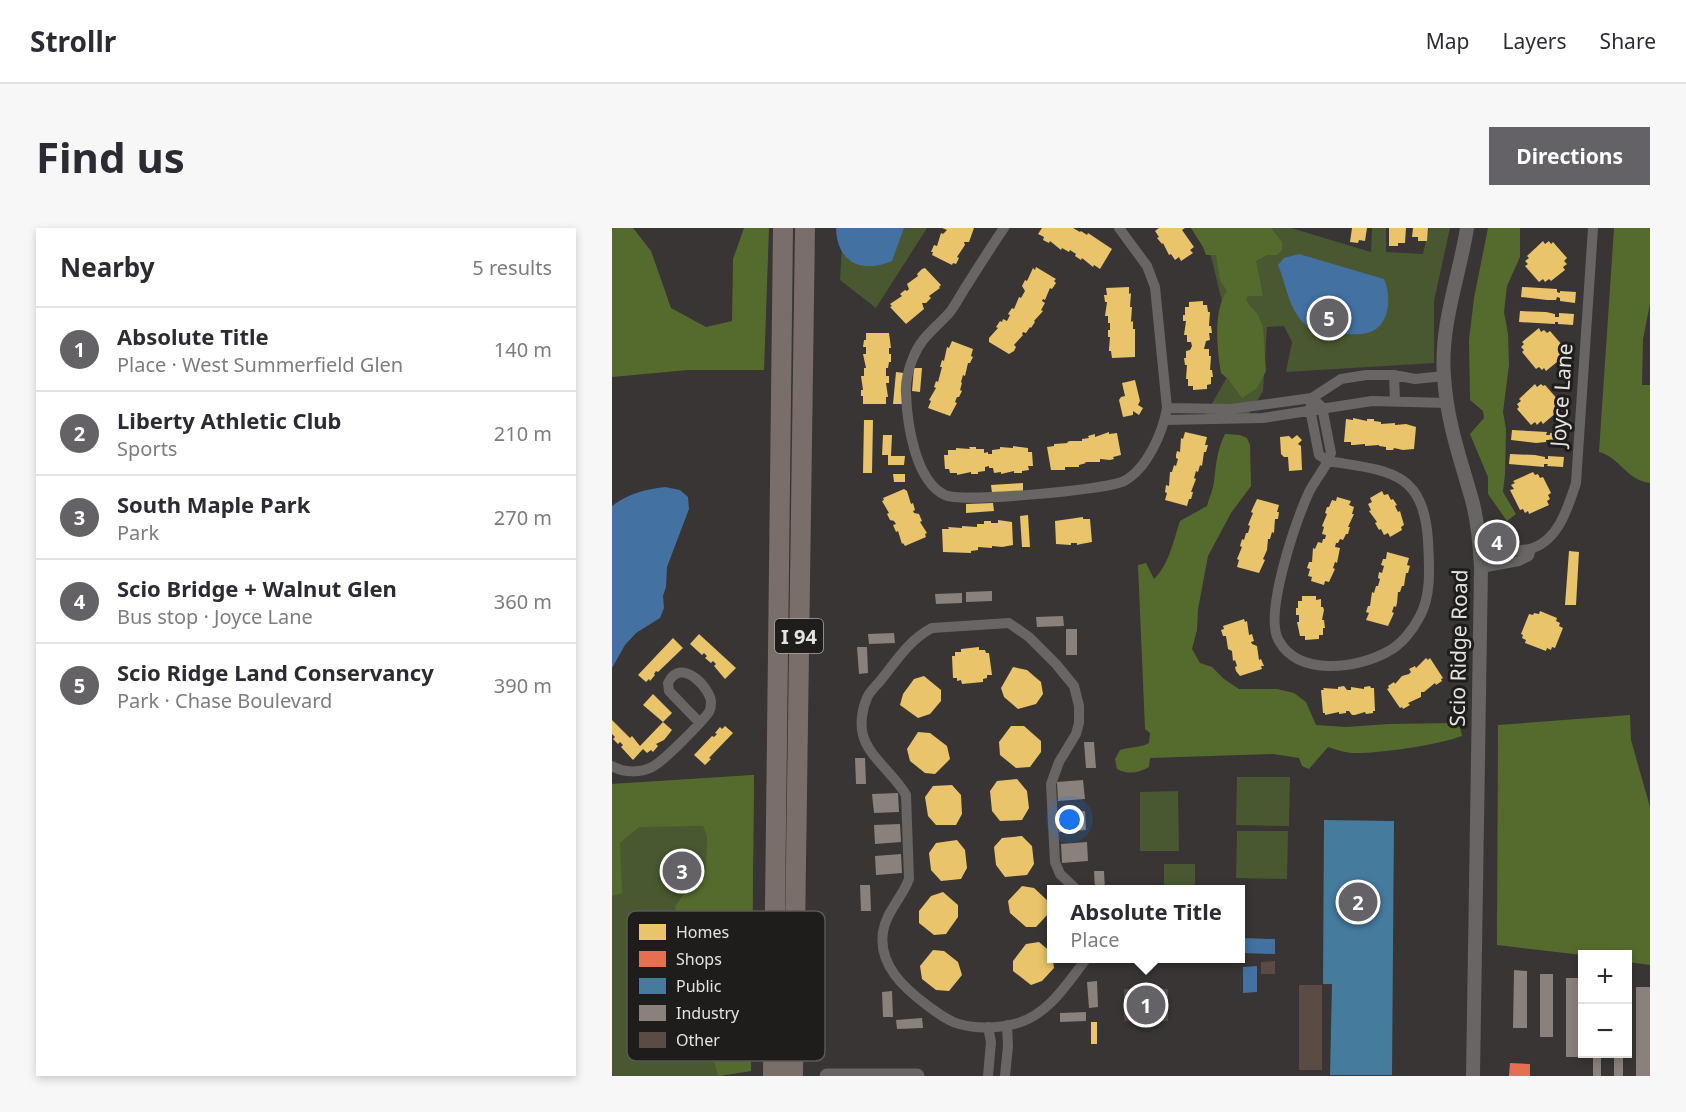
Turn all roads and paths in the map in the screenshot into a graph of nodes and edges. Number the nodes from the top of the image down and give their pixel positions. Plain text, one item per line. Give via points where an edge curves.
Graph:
1 (783, 228) edge
2 (805, 228) edge
3 (1004, 228) edge
4 (1119, 228) edge
5 (1467, 228) edge
6 (1593, 228) edge
7 (1394, 375) junction
8 (1444, 376) junction
9 (1395, 401) junction
10 (1311, 403) junction
11 (1447, 403) junction
12 (1322, 407) junction
13 (1166, 414) junction
14 (1328, 461) junction
15 (1480, 549) junction
16 (1531, 549) junction
17 (1481, 568) junction
18 (699, 722) junction
19 (612, 766) edge
20 (1071, 885) edge
21 (775, 911) edge
22 (795, 911) edge
23 (1083, 963) edge
24 (1007, 1025) junction
25 (988, 1027) junction
26 (773, 1061) edge
27 (793, 1061) edge
28 (773, 1076) edge
29 (793, 1076) edge
30 (827, 1076) edge
31 (917, 1076) edge
32 (988, 1076) edge
33 (1005, 1076) edge
34 (1473, 1076) edge

1 - 21 highway, I 94
2 - 22 highway, I 94
3 - 13 street via 950,312 928,332 913,357 905,391 909,423 921,470 929,483 946,496 974,497 1111,486 1135,472 1154,448
4 - 13 street via 1148,266 1155,286
5 - 8 street, Scio Ridge Road via 1449,308
6 - 16 street, Joyce Lane via 1576,483 1562,520 1550,537
7 - 8 street via 1415,379
7 - 9 street
7 - 10 street via 1341,379
8 - 11 street, Scio Ridge Road
9 - 11 street
9 - 12 street
10 - 12 street
10 - 13 street via 1263,418
10 - 14 street via 1320,455
11 - 15 street, Scio Ridge Road via 1451,432 1473,502
12 - 14 street
14 - 14 street via 1376,469 1401,477 1412,487 1427,526 1430,581 1422,614 1406,637 1388,652 1371,659 1329,665 1306,663 1290,655 1278,640 1274,620 1283,570 1300,514
15 - 16 street
15 - 17 street, Scio Ridge Road
16 - 17 street, Joyce Lane via 1529,556 1519,561
17 - 34 street, Scio Ridge Road
18 - 18 street via 711,707 710,694 682,671 670,678 669,691
18 - 19 street via 655,766 629,771
20 - 25 street via 1059,874 1055,862 1051,784 1079,723 1074,686 1029,637 1009,623 932,628 923,633 867,697 862,716 863,736 906,795 909,879 888,915 883,933 884,952 904,988 945,1019
23 - 24 street via 1054,1000 1039,1012
24 - 25 street
24 - 33 street
25 - 32 street
26 - 28 highway, I 94
27 - 29 highway, I 94
30 - 31 main road

